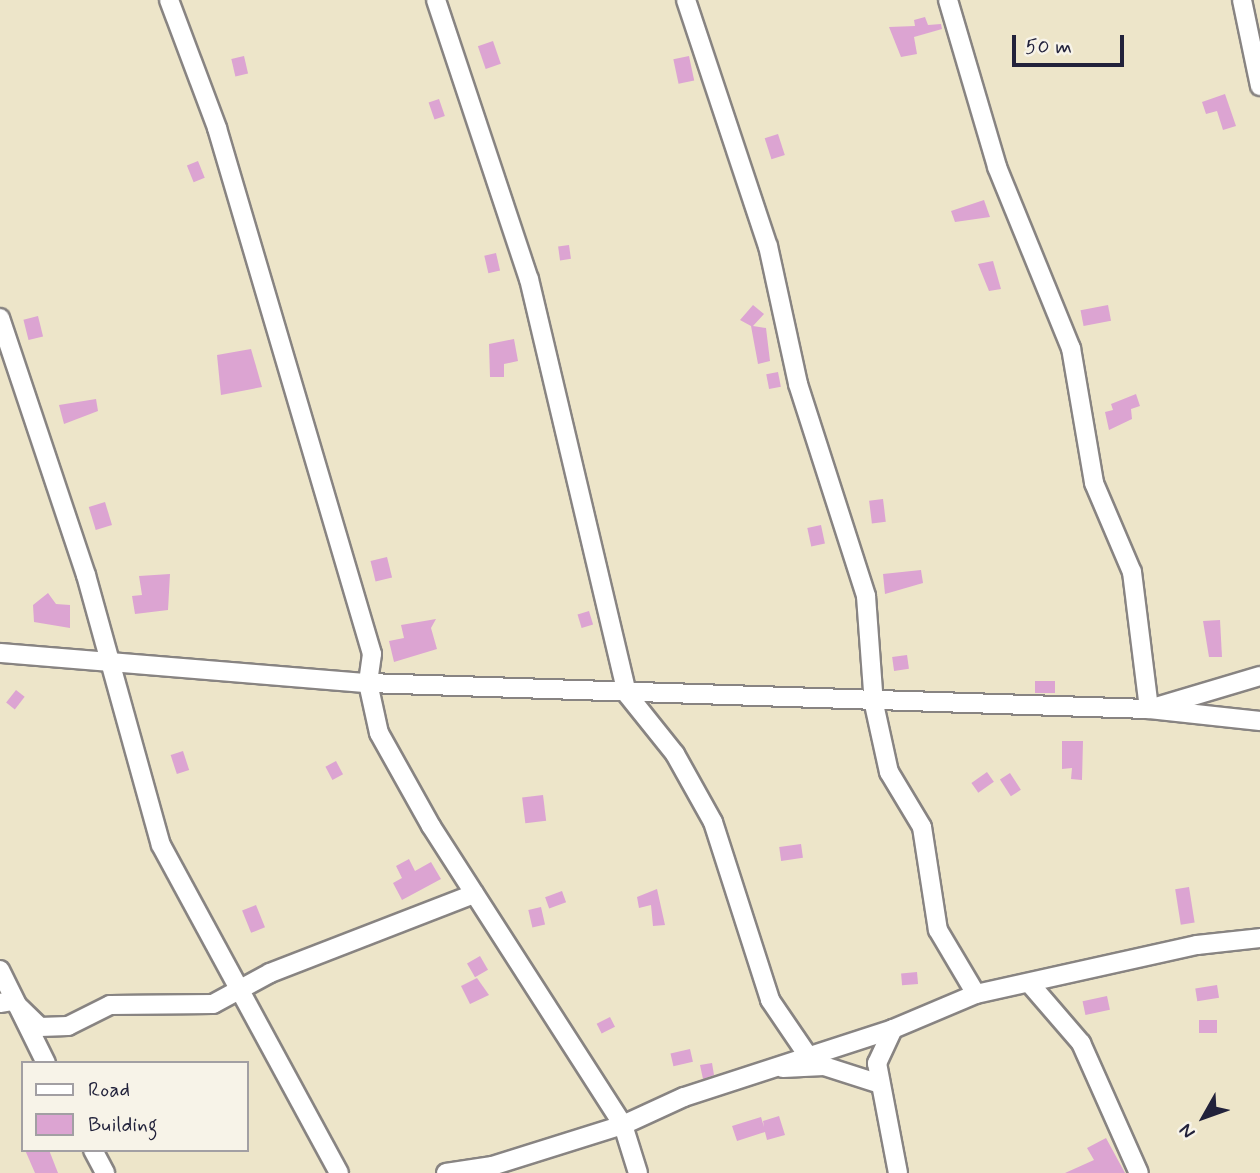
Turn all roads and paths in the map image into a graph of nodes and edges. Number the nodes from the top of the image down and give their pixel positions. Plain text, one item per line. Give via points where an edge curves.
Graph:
1 (169, 0) edge
2 (436, 0) edge
3 (686, 0) edge
4 (948, 0) edge
5 (1242, 0) edge
6 (1260, 86) edge
7 (0, 318) edge
8 (0, 653) edge
9 (110, 663) junction
10 (1260, 676) edge
11 (368, 683) junction
12 (627, 694) junction
13 (874, 704) junction
14 (1149, 709) junction
15 (1260, 721) edge
16 (474, 894) junction
17 (1260, 937) edge
18 (0, 970) edge
19 (1031, 985) junction
20 (237, 994) junction
21 (976, 994) junction
22 (7, 1002) edge
23 (894, 1029) junction
24 (806, 1053) junction
25 (45, 1061) edge
26 (759, 1070) junction
27 (880, 1084) junction
28 (623, 1125) junction
29 (94, 1152) edge
30 (105, 1173) edge
31 (339, 1173) edge
32 (446, 1173) edge
33 (638, 1173) edge
34 (898, 1173) edge
35 (1139, 1173) edge

1 - 11 street via 217,128 372,654
2 - 12 street via 529,279
3 - 13 street via 768,246 799,384 862,584
4 - 14 street via 997,167 1071,348 1094,483 1132,572
5 - 6 street
7 - 9 street
8 - 9 street
9 - 11 street
9 - 20 street via 161,845
10 - 14 street
11 - 12 street
11 - 16 street via 379,733
12 - 13 street
12 - 24 street via 675,754 713,822 769,1000
13 - 14 street
13 - 21 street via 889,772 922,827 938,930
14 - 15 street
16 - 20 street via 271,973
16 - 28 street
17 - 19 street via 1197,945
18 - 22 street
19 - 21 street
19 - 35 street via 1081,1043
20 - 22 street via 213,1004 110,1005 68,1026 40,1027
20 - 31 street
21 - 23 street
22 - 25 street
23 - 24 street
23 - 27 street via 877,1063
24 - 26 street
26 - 27 street via 824,1066
26 - 28 street
27 - 34 street
28 - 32 street via 492,1166
28 - 33 street
29 - 30 street

